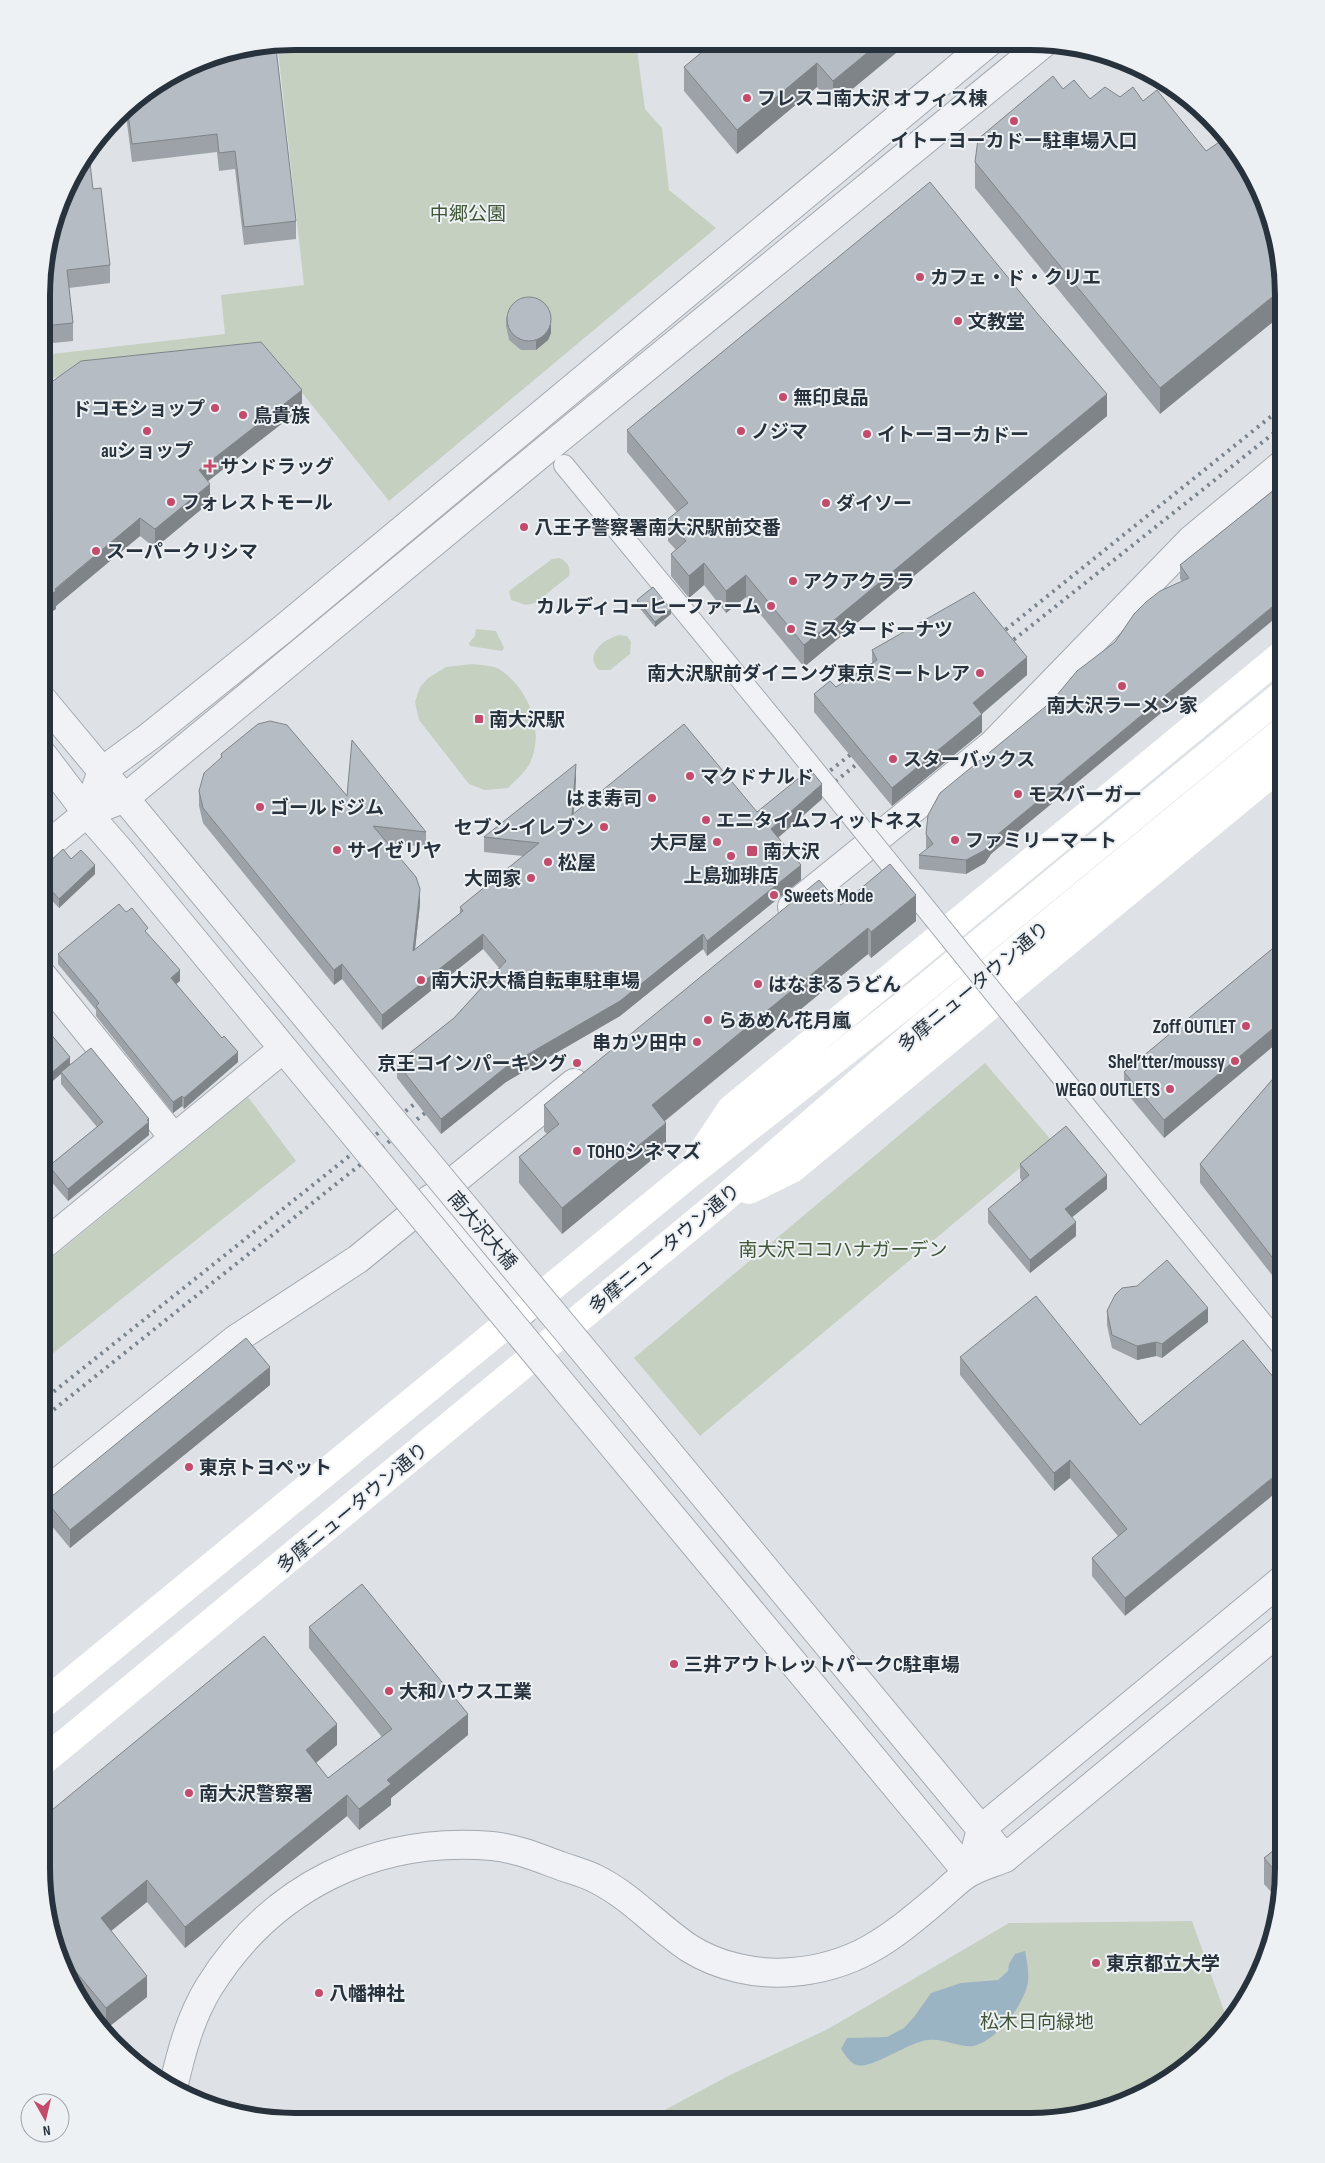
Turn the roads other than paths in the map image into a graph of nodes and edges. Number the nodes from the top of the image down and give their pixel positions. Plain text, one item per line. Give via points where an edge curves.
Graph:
1 (980, 50) edge
2 (1035, 50) edge
3 (564, 465) dead end
4 (1275, 470) edge
5 (1275, 660) edge
6 (1275, 700) edge
7 (50, 708) edge
8 (1275, 737) edge
9 (50, 764) edge
10 (1275, 769) edge
11 (102, 771) junction
12 (126, 798) junction
13 (87, 813) junction
14 (50, 843) edge
15 (772, 924) edge
16 (50, 992) edge
17 (283, 1049) junction
18 (593, 1068) edge
19 (174, 1138) junction
20 (686, 1177) junction
21 (430, 1199) junction
22 (713, 1208) junction
23 (50, 1239) edge
24 (523, 1311) junction
25 (1275, 1338) edge
26 (50, 1489) edge
27 (1275, 1586) edge
28 (1275, 1635) edge
29 (50, 1699) edge
30 (50, 1756) edge
31 (981, 1830) junction
32 (1005, 1858) junction
33 (968, 1873) junction
34 (175, 2081) edge

1 - 11 street via 283,629
2 - 12 street
3 - 25 street, bridge
4 - 15 street via 1192,539 992,745
5 - 20 main road via 731,1110
6 - 20 main road, 多摩ニュータウン通り via 903,1006
7 - 11 street, 南大沢大橋
8 - 22 main road, 多摩ニュータウン通り via 920,1030
9 - 13 street, 南大沢大橋
10 - 22 main road via 792,1169
11 - 12 street, 南大沢大橋
11 - 13 street
12 - 13 street
12 - 31 street, 南大沢大橋, bridge
13 - 14 street
13 - 17 street, 南大沢大橋
16 - 19 street
17 - 19 street
17 - 33 street, 南大沢大橋, bridge
18 - 21 street
19 - 23 street
20 - 24 main road, 多摩ニュータウン通り
21 - 24 street
21 - 26 street via 358,1259 236,1339
22 - 30 main road, 多摩ニュータウン通り
24 - 29 main road, 多摩ニュータウン通り
27 - 31 street
28 - 32 street
31 - 32 street, 南大沢大橋
31 - 33 street
32 - 33 street
33 - 34 street via 896,1934 866,1953 833,1964 775,1972 750,1971 716,1962 689,1947 628,1899 594,1878 532,1855 494,1846 446,1845 400,1851 325,1876 257,1926 209,1988 183,2045

